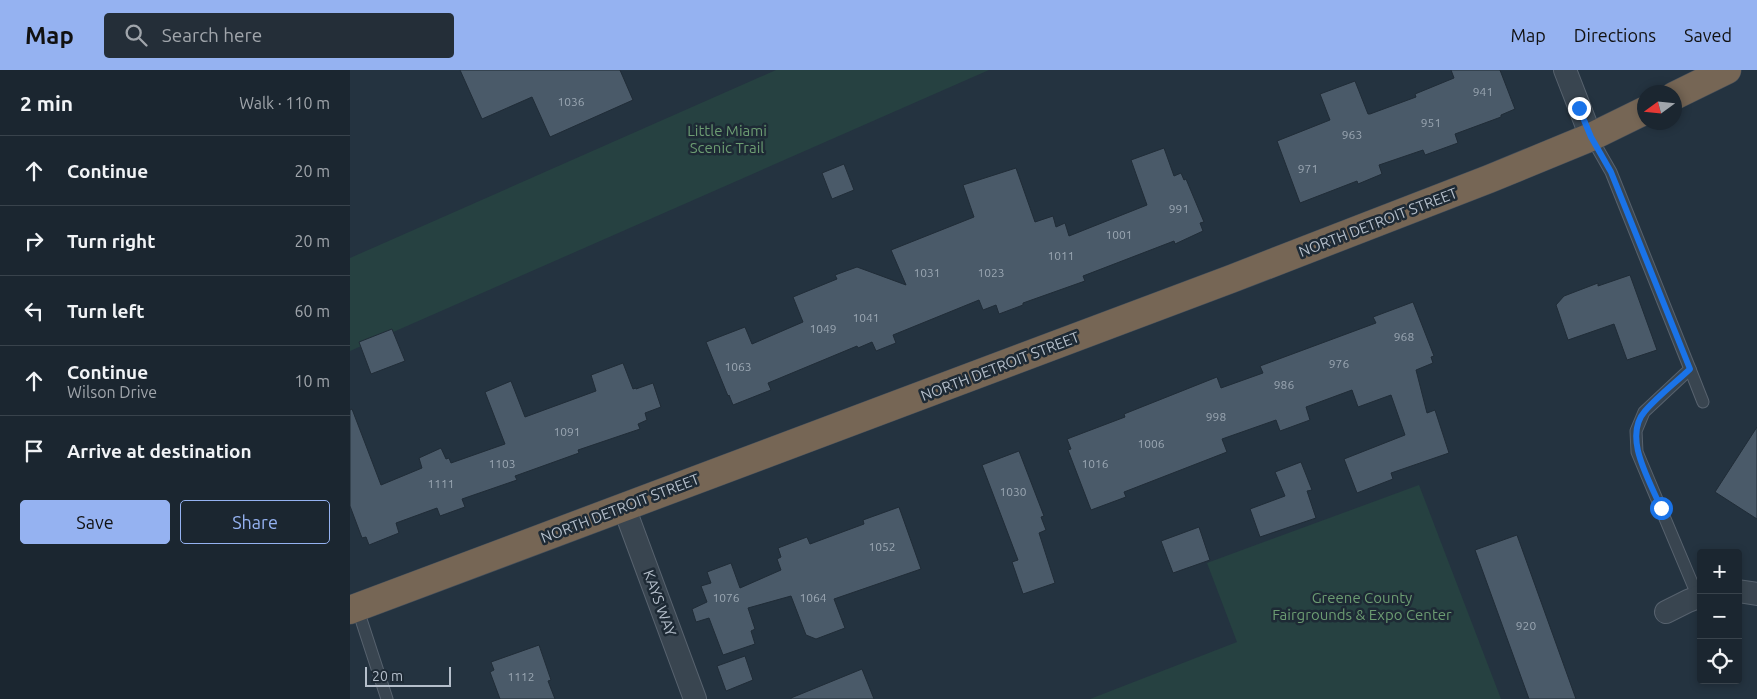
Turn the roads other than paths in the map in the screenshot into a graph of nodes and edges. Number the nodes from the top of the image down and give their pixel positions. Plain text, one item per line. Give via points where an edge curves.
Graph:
1 (1565, 70) edge
2 (1727, 70) edge
3 (1682, 92) edge
4 (1637, 114) edge
5 (1591, 137) junction
6 (1690, 369) junction
7 (1704, 402) dead end
8 (624, 507) junction
9 (1742, 592) edge
10 (1698, 594) edge
11 (1757, 594) edge
12 (1697, 598) edge
13 (354, 609) edge
14 (1666, 612) dead end
15 (387, 699) edge
16 (695, 699) edge

1 - 5 street
2 - 3 highway
4 - 5 highway, NORTH DETROIT STREET
5 - 6 lane via 1611,172
5 - 8 highway, NORTH DETROIT STREET via 1231,279
6 - 7 lane
6 - 10 lane via 1644,412 1636,431 1637,452
8 - 13 highway, NORTH DETROIT STREET
8 - 16 street, KAYS WAY
9 - 11 street
12 - 14 street
13 - 15 lane

